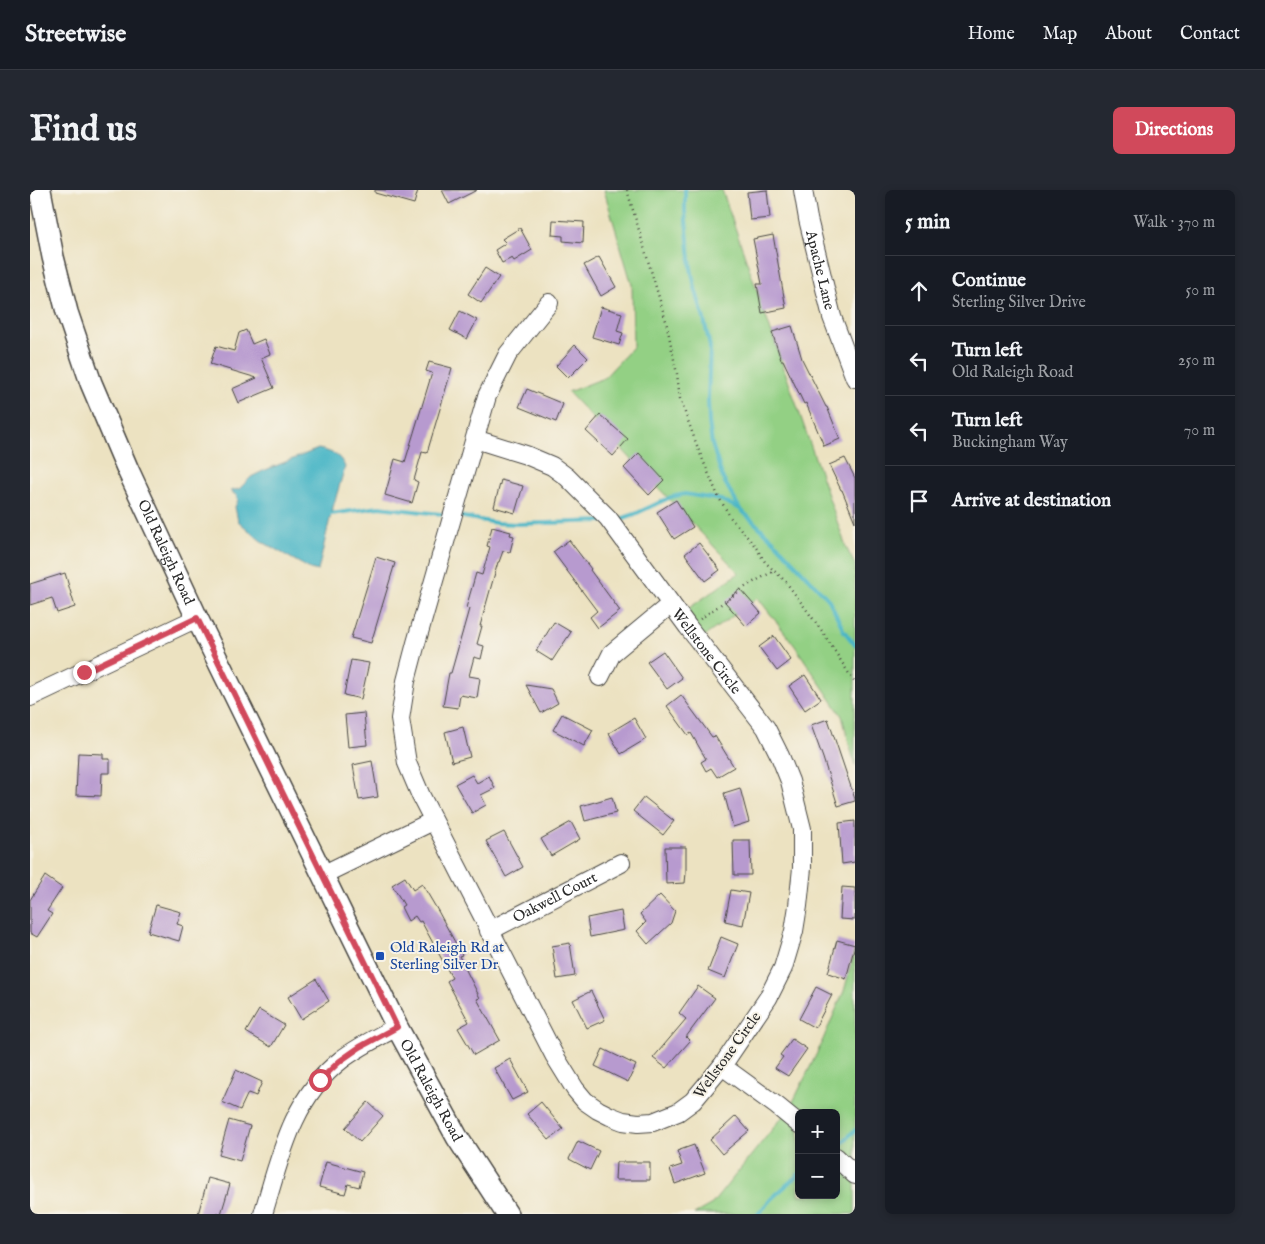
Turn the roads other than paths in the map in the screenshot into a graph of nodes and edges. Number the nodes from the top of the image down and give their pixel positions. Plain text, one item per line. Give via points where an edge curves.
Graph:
1 (40, 190) edge
2 (802, 190) edge
3 (549, 303) dead end
4 (855, 378) edge
5 (474, 439) junction
6 (671, 604) junction
7 (197, 618) junction
8 (600, 677) dead end
9 (30, 697) edge
10 (433, 821) junction
11 (621, 863) dead end
12 (322, 875) junction
13 (489, 931) junction
14 (397, 1027) junction
15 (722, 1066) junction
16 (795, 1121) edge
17 (840, 1161) edge
18 (855, 1175) edge
19 (263, 1214) edge
20 (507, 1214) edge

1 - 7 main road, Old Raleigh Road via 64,300 91,383
2 - 4 street, Apache Lane via 832,317
3 - 5 street, Wellstone Circle via 508,354 487,396
5 - 6 street, Wellstone Circle via 526,455 552,466 567,477 608,518
5 - 10 street, Wellstone Circle via 416,643 400,719 407,762
6 - 8 street via 612,653
6 - 15 street, Wellstone Circle via 766,728 790,781 802,830 798,906 783,968 768,998
7 - 9 street
7 - 12 main road, Old Raleigh Road
10 - 12 street
10 - 13 street, Wellstone Circle
11 - 13 street, Oakwell Court
12 - 14 main road, Old Raleigh Road
13 - 15 street, Wellstone Circle via 574,1089 598,1110 631,1122 666,1118 693,1101
14 - 19 street via 340,1061 310,1092 291,1128
14 - 20 main road, Old Raleigh Road via 457,1137
15 - 16 street
17 - 18 street

